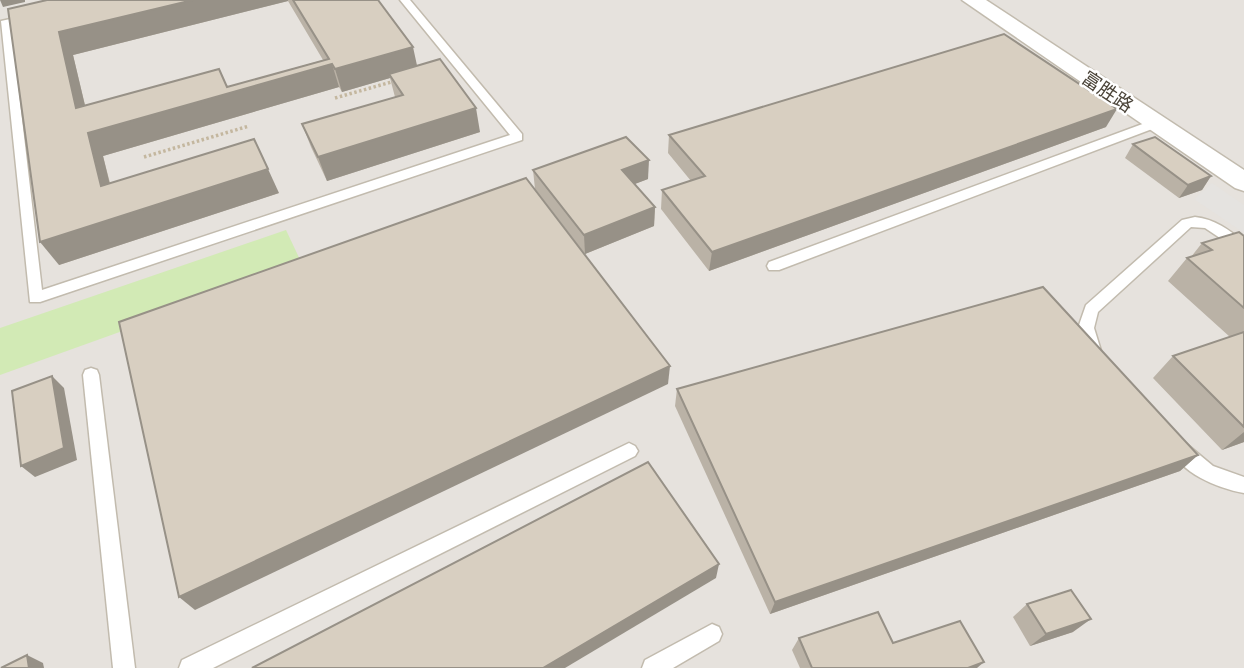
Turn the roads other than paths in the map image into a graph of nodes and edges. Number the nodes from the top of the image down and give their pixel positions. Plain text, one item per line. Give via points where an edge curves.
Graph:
1 (405, 0) edge
2 (972, 0) edge
3 (42, 15) edge
4 (15, 110) junction
5 (0, 114) edge
6 (1156, 123) junction
7 (1244, 182) edge
8 (1244, 229) edge
9 (1228, 237) junction
10 (1244, 249) edge
11 (774, 267) dead end
12 (1108, 370) edge
13 (92, 375) dead end
14 (1168, 437) edge
15 (629, 451) dead end
16 (1244, 485) edge
17 (712, 634) dead end
18 (124, 668) edge
19 (190, 668) edge
20 (653, 668) edge

1 - 4 lane via 518,137 35,298
2 - 6 street, 富胜路
3 - 4 lane via 5,23
4 - 5 lane
6 - 7 street, 富胜路
6 - 11 lane
8 - 9 lane
9 - 10 lane
9 - 12 lane via 1210,224 1187,223 1091,309 1086,328 1091,351
13 - 18 lane
14 - 16 lane via 1195,465
15 - 19 lane
17 - 20 lane

